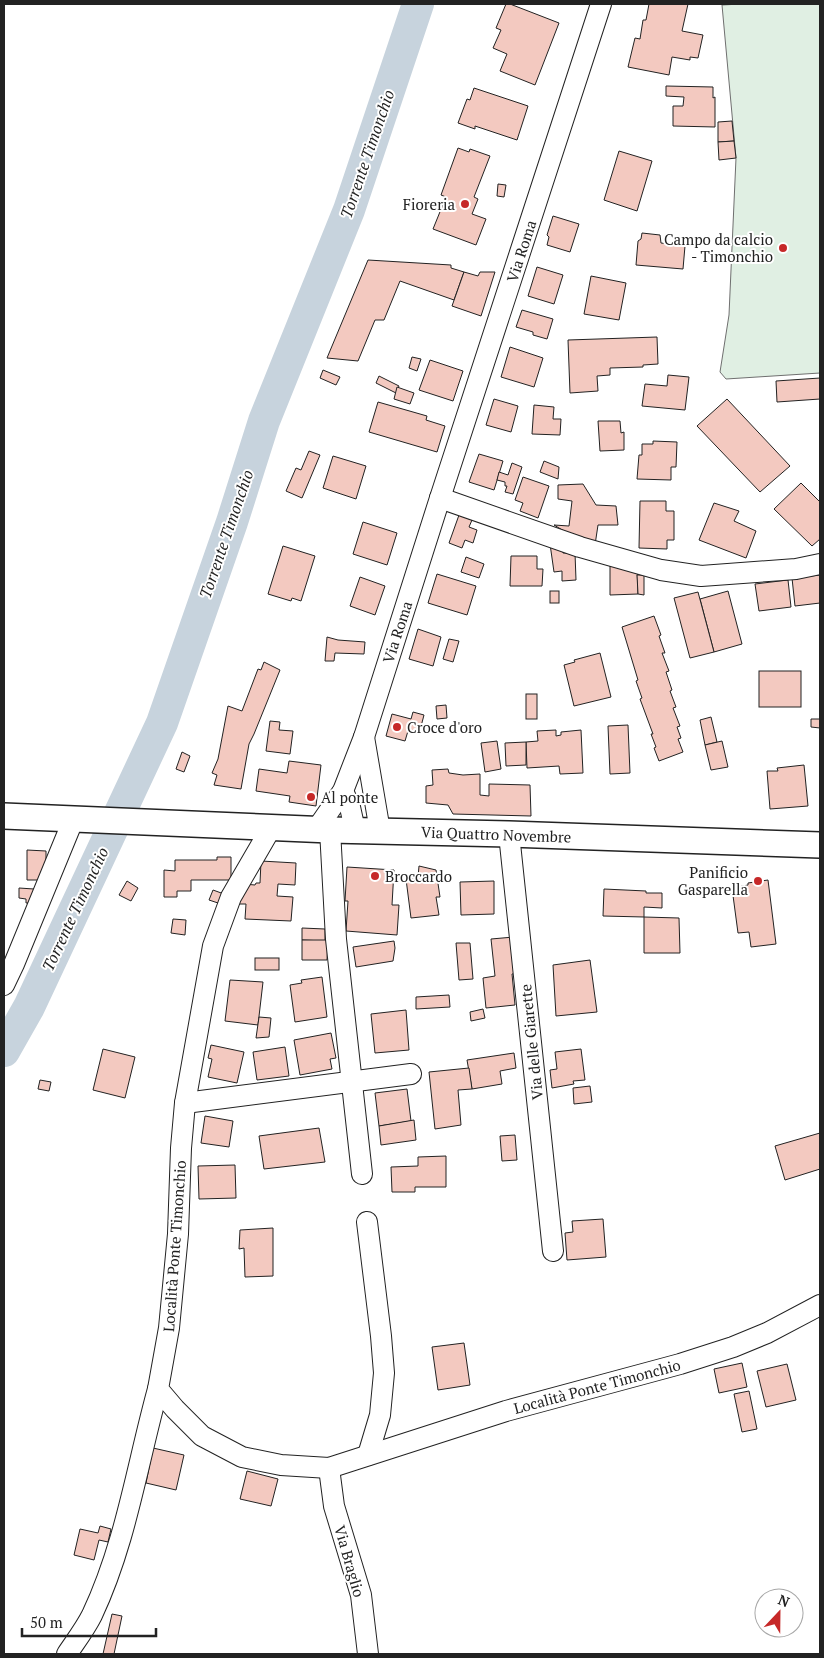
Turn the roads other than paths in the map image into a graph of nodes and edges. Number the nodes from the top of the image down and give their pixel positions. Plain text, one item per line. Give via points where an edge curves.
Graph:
1 (602, 4) edge
2 (440, 498) junction
3 (820, 564) edge
4 (364, 737) junction
5 (343, 791) junction
6 (4, 816) edge
7 (76, 818) junction
8 (271, 828) junction
9 (323, 830) junction
10 (355, 830) junction
11 (380, 831) junction
12 (509, 834) junction
13 (820, 846) edge
14 (4, 985) edge
15 (410, 1074) dead end
16 (351, 1081) junction
17 (185, 1103) junction
18 (362, 1174) dead end
19 (367, 1222) dead end
20 (553, 1251) dead end
21 (820, 1305) edge
22 (158, 1389) junction
23 (368, 1455) junction
24 (330, 1468) junction
25 (68, 1654) edge
26 (368, 1654) edge

1 - 2 street, Via Roma
2 - 3 street via 580,546 682,574 742,574
2 - 4 street, Via Roma
4 - 5 street, Via Roma
4 - 11 street, Via Roma
5 - 9 street, Via Roma
5 - 10 street
6 - 7 main road, Via Quattro Novembre
7 - 8 main road, Via Quattro Novembre
7 - 14 street
8 - 9 main road, Via Quattro Novembre
8 - 17 street, Località Ponte Timonchio via 231,897 213,946
9 - 10 main road, Via Quattro Novembre
9 - 16 street
10 - 11 main road, Via Quattro Novembre
11 - 12 main road, Via Quattro Novembre
12 - 13 main road, Via Quattro Novembre
12 - 20 street, Via delle Giarette
15 - 16 street
16 - 17 street
16 - 18 street
17 - 22 street, Località Ponte Timonchio via 176,1262
19 - 23 street via 384,1373 380,1415
21 - 23 street, Località Ponte Timonchio via 733,1347 506,1411
22 - 24 street, Località Ponte Timonchio via 202,1436 242,1458 281,1465
22 - 25 street, Località Ponte Timonchio via 119,1547 91,1616
23 - 24 street, Località Ponte Timonchio
24 - 26 street, Via Braglio via 334,1506 361,1596

